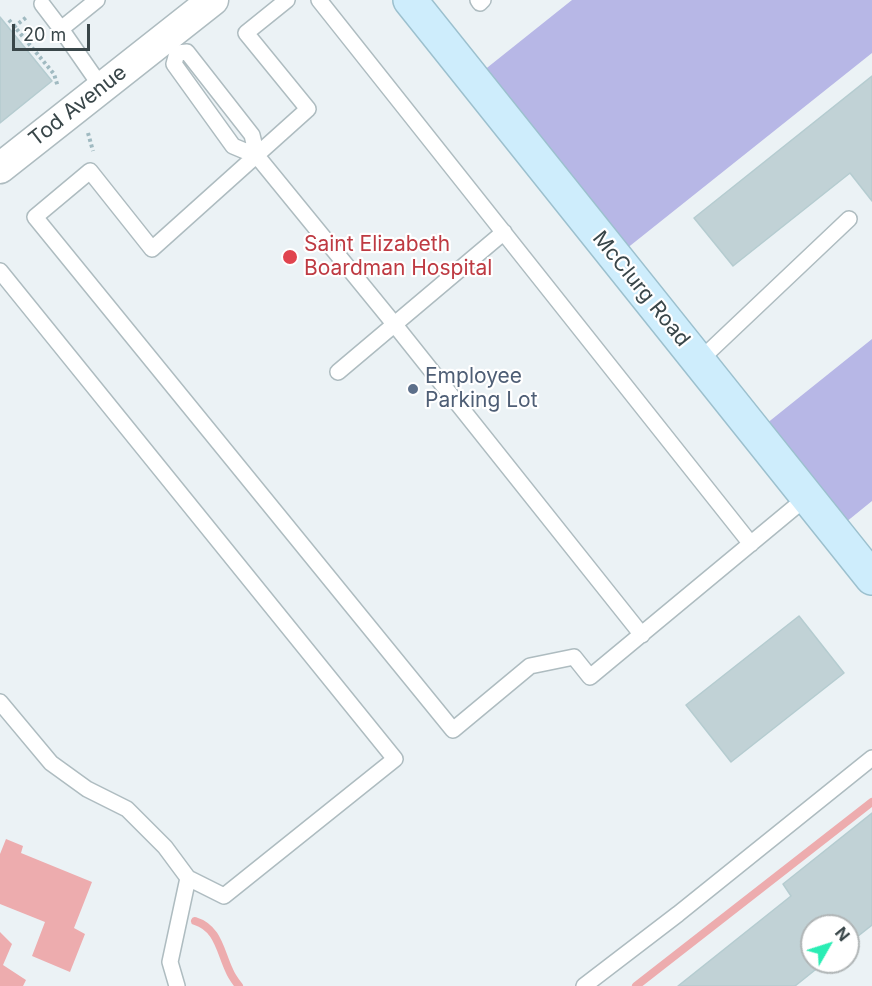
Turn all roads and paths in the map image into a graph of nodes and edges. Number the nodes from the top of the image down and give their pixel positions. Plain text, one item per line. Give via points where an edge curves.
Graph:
1 (98, 0) edge
2 (213, 0) edge
3 (287, 0) edge
4 (319, 0) edge
5 (411, 0) edge
6 (478, 0) edge
7 (483, 0) edge
8 (42, 4) dead end
9 (9, 21) dead end
10 (61, 29) junction
11 (171, 45) junction
12 (54, 74) dead end
13 (102, 88) junction
14 (257, 156) junction
15 (0, 168) edge
16 (849, 219) dead end
17 (504, 232) junction
18 (0, 271) edge
19 (394, 324) junction
20 (699, 361) junction
21 (338, 372) dead end
22 (807, 497) junction
23 (751, 544) junction
24 (872, 578) edge
25 (642, 634) junction
26 (0, 702) edge
27 (872, 758) edge
28 (188, 878) junction
29 (177, 986) edge
30 (584, 986) edge

1 - 10 lane
2 - 11 street, Tod Avenue
3 - 14 lane via 246,33 308,109
4 - 17 lane
5 - 20 street, McClurg Road
6 - 7 lane
8 - 10 lane
9 - 12 path
10 - 13 lane
11 - 13 street, Tod Avenue
11 - 14 lane via 174,64 234,146
13 - 15 street, Tod Avenue
14 - 19 lane
14 - 25 lane via 152,249 90,171 35,217 453,730 530,666 574,657 590,677
16 - 20 lane
17 - 19 lane
17 - 23 lane
18 - 28 lane via 395,759 224,896
19 - 21 lane
19 - 25 lane
20 - 22 street, McClurg Road
22 - 23 lane
22 - 24 street, McClurg Road
23 - 25 lane
26 - 28 lane via 51,763 87,789 126,809 165,847
27 - 30 lane
28 - 29 lane via 170,962

